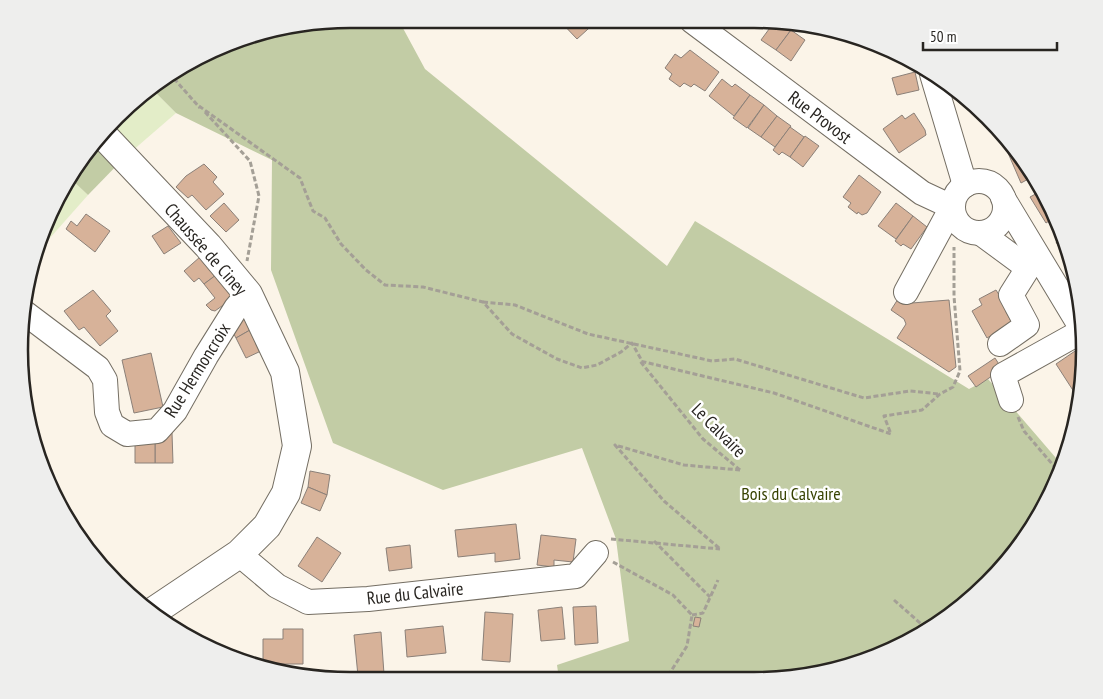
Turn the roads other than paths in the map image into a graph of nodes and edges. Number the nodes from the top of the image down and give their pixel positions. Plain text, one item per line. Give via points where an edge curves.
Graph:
1 (701, 28) edge
2 (935, 84) edge
3 (106, 138) edge
4 (965, 185) junction
5 (1003, 198) junction
6 (953, 211) junction
7 (987, 232) junction
8 (1033, 259) junction
9 (241, 287) junction
10 (906, 292) dead end
11 (29, 316) edge
12 (1074, 319) edge
13 (1075, 334) edge
14 (1000, 344) dead end
15 (1011, 400) road end
16 (596, 553) road end
17 (239, 554) junction
18 (158, 608) edge

1 - 6 street, Rue Provost via 922,193
2 - 4 street
3 - 9 main road, Chaussée de Ciney via 208,246
4 - 5 street via 983,181 999,190
4 - 6 street via 954,199
5 - 7 street via 1003,217
5 - 8 street
6 - 7 street via 964,230
6 - 10 street
7 - 8 street
8 - 12 street
8 - 14 street via 1011,295 1027,325
9 - 11 street, Rue Hermoncroix via 236,308 175,411 156,431 127,434 112,426 107,412 105,380 98,368
9 - 17 main road, Chaussée de Ciney via 285,372 297,446 286,493 267,526
13 - 15 street via 1003,375
16 - 17 street, Rue du Calvaire via 576,576 368,599 308,602 277,586
17 - 18 main road, Chaussée de Ciney

